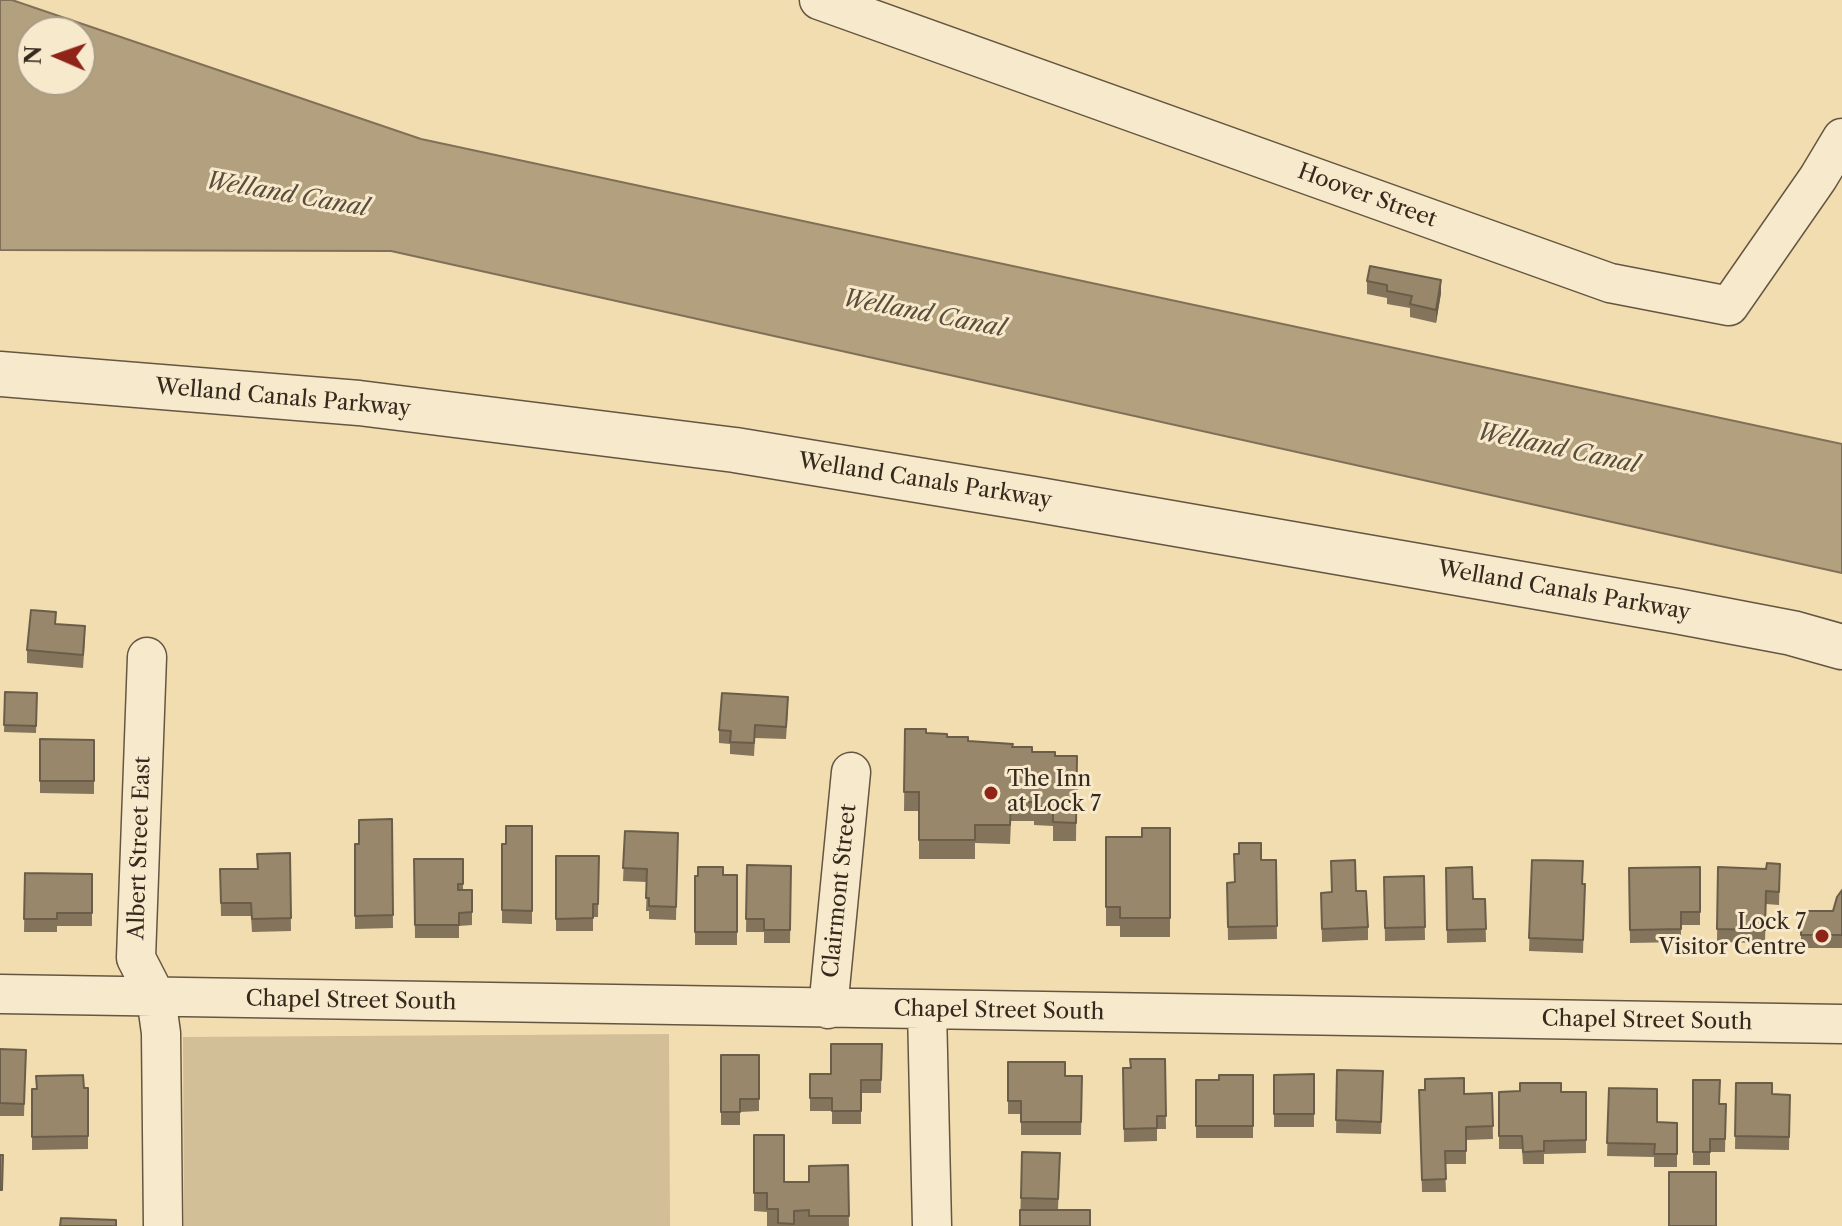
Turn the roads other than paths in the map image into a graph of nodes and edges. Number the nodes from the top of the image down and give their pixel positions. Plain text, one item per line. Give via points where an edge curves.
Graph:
1 (819, 0) edge
2 (1842, 138) edge
3 (0, 374) edge
4 (1842, 647) edge
5 (147, 657) dead end
6 (851, 772) dead end
7 (0, 994) edge
8 (156, 997) junction
9 (828, 1009) junction
10 (927, 1010) junction
11 (1842, 1024) edge
12 (163, 1226) edge
13 (932, 1226) edge

1 - 2 street, Hoover Street via 1610,283 1729,306
3 - 4 street, Welland Canals Parkway via 359,403 735,450 1645,605
5 - 8 street, Albert Street East via 136,958
6 - 9 street, Clairmont Street
7 - 8 street, Chapel Street South
8 - 9 street, Chapel Street South
8 - 12 street, Albert Street East
9 - 10 street, Chapel Street South
10 - 11 street, Chapel Street South
10 - 13 street

